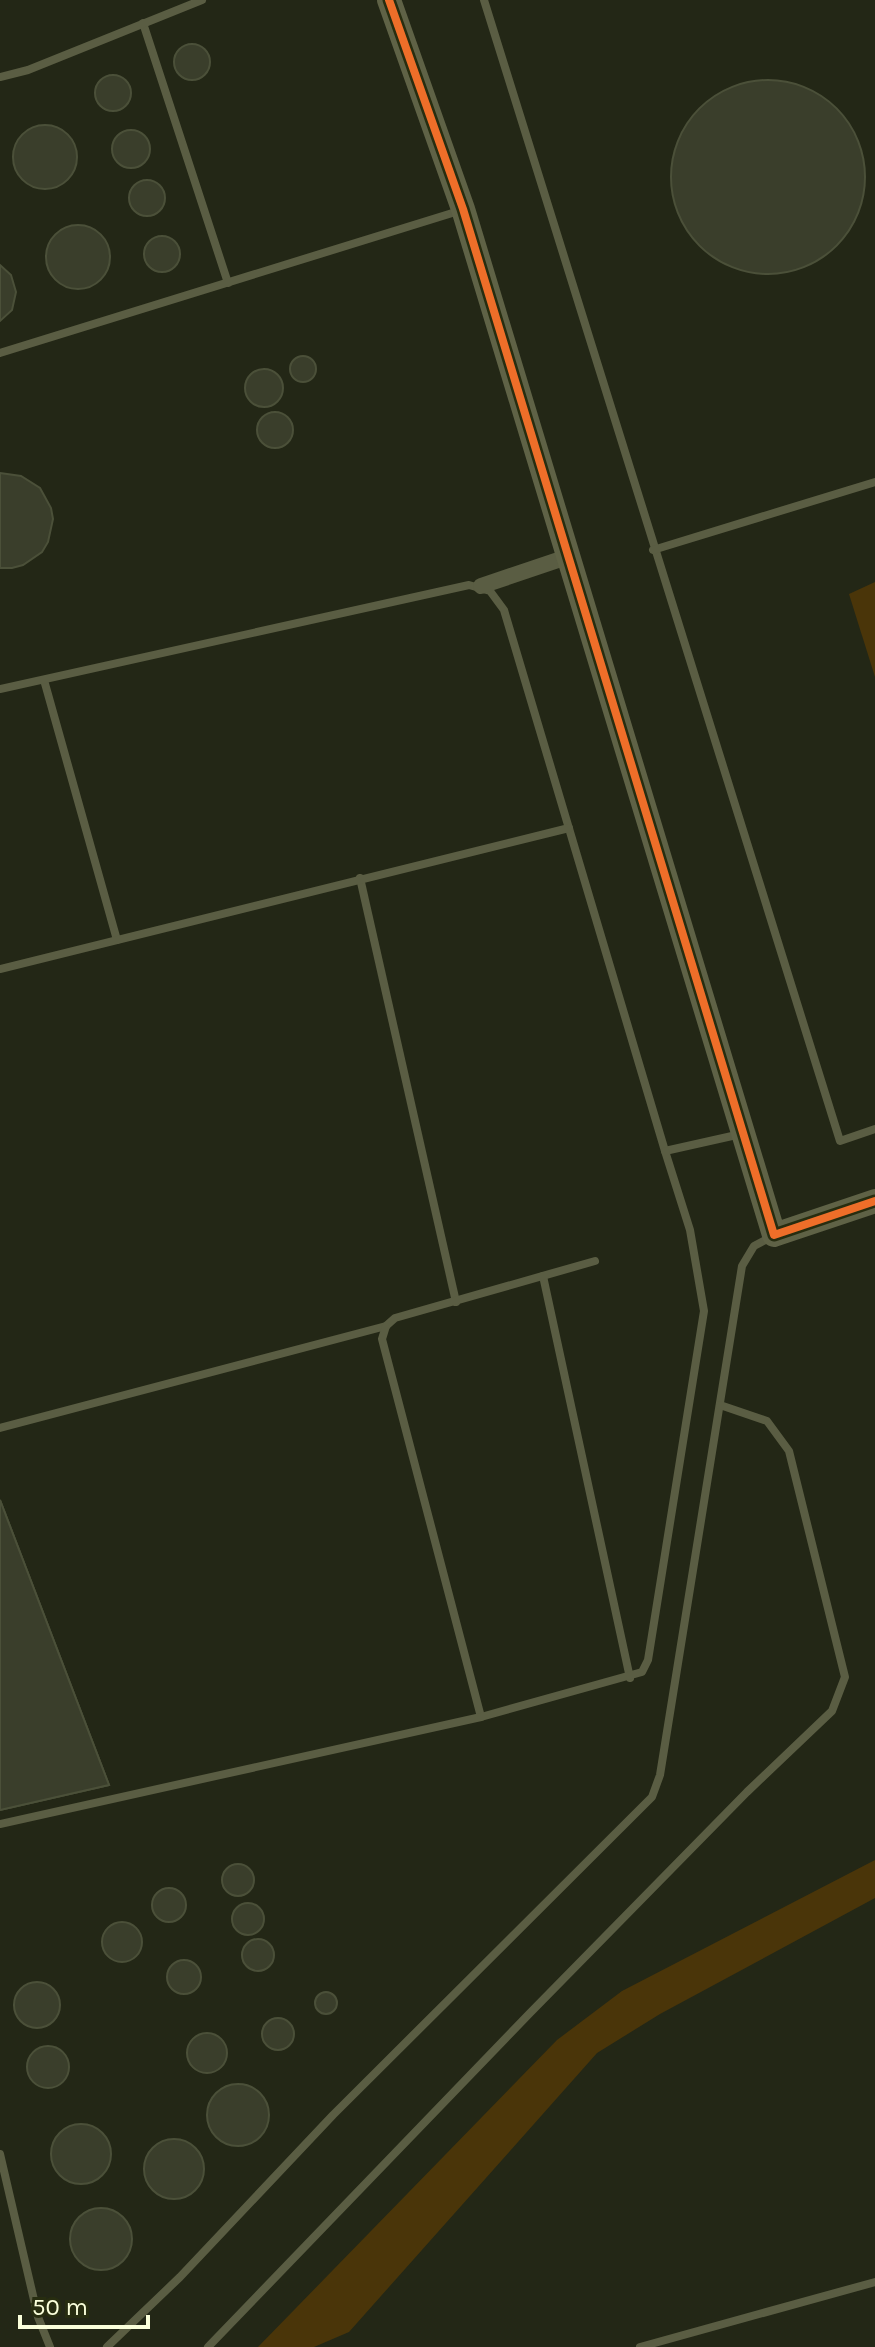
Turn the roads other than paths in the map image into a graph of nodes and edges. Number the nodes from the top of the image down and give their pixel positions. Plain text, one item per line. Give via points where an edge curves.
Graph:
1 (202, 0) edge
2 (389, 0) edge
3 (484, 0) edge
4 (143, 23) junction
5 (0, 77) edge
6 (463, 209) junction
7 (228, 283) junction
8 (0, 353) edge
9 (875, 482) edge
10 (653, 550) junction
11 (567, 557) junction
12 (481, 586) junction
13 (44, 680) junction
14 (0, 689) edge
15 (569, 828) junction
16 (360, 878) junction
17 (117, 940) junction
18 (0, 969) edge
19 (875, 1129) edge
20 (742, 1134) junction
21 (665, 1151) junction
22 (875, 1201) edge
23 (774, 1235) junction
24 (595, 1261) dead end
25 (543, 1276) junction
26 (456, 1302) junction
27 (386, 1326) junction
28 (720, 1405) junction
29 (0, 1428) edge
30 (630, 1678) junction
31 (481, 1717) junction
32 (0, 1824) edge
33 (1, 2158) edge
34 (875, 2282) edge
35 (50, 2347) edge
36 (107, 2347) edge
37 (208, 2347) edge
38 (640, 2347) edge

1 - 4 lane
2 - 6 street
3 - 10 lane
4 - 5 lane
4 - 7 lane
6 - 7 lane
6 - 11 street
7 - 8 lane
9 - 10 lane
10 - 19 lane via 840,1141
11 - 12 street
11 - 20 street
12 - 13 lane
12 - 15 lane via 499,598 504,610
13 - 14 lane
13 - 17 lane
15 - 16 lane
15 - 21 lane
16 - 17 lane
16 - 26 lane
17 - 18 lane
20 - 21 lane
20 - 23 street
21 - 30 lane via 690,1230 704,1311 648,1660 642,1672
22 - 23 street
23 - 28 lane via 754,1246 742,1266
24 - 25 lane
25 - 26 lane
25 - 30 lane
26 - 27 lane via 395,1318
27 - 29 lane
27 - 31 lane via 382,1339
28 - 36 lane via 660,1775 652,1797
28 - 37 lane via 767,1421 789,1451 845,1677 832,1711 529,2014
30 - 31 lane
31 - 32 lane
33 - 35 lane via 38,2317
34 - 38 lane

